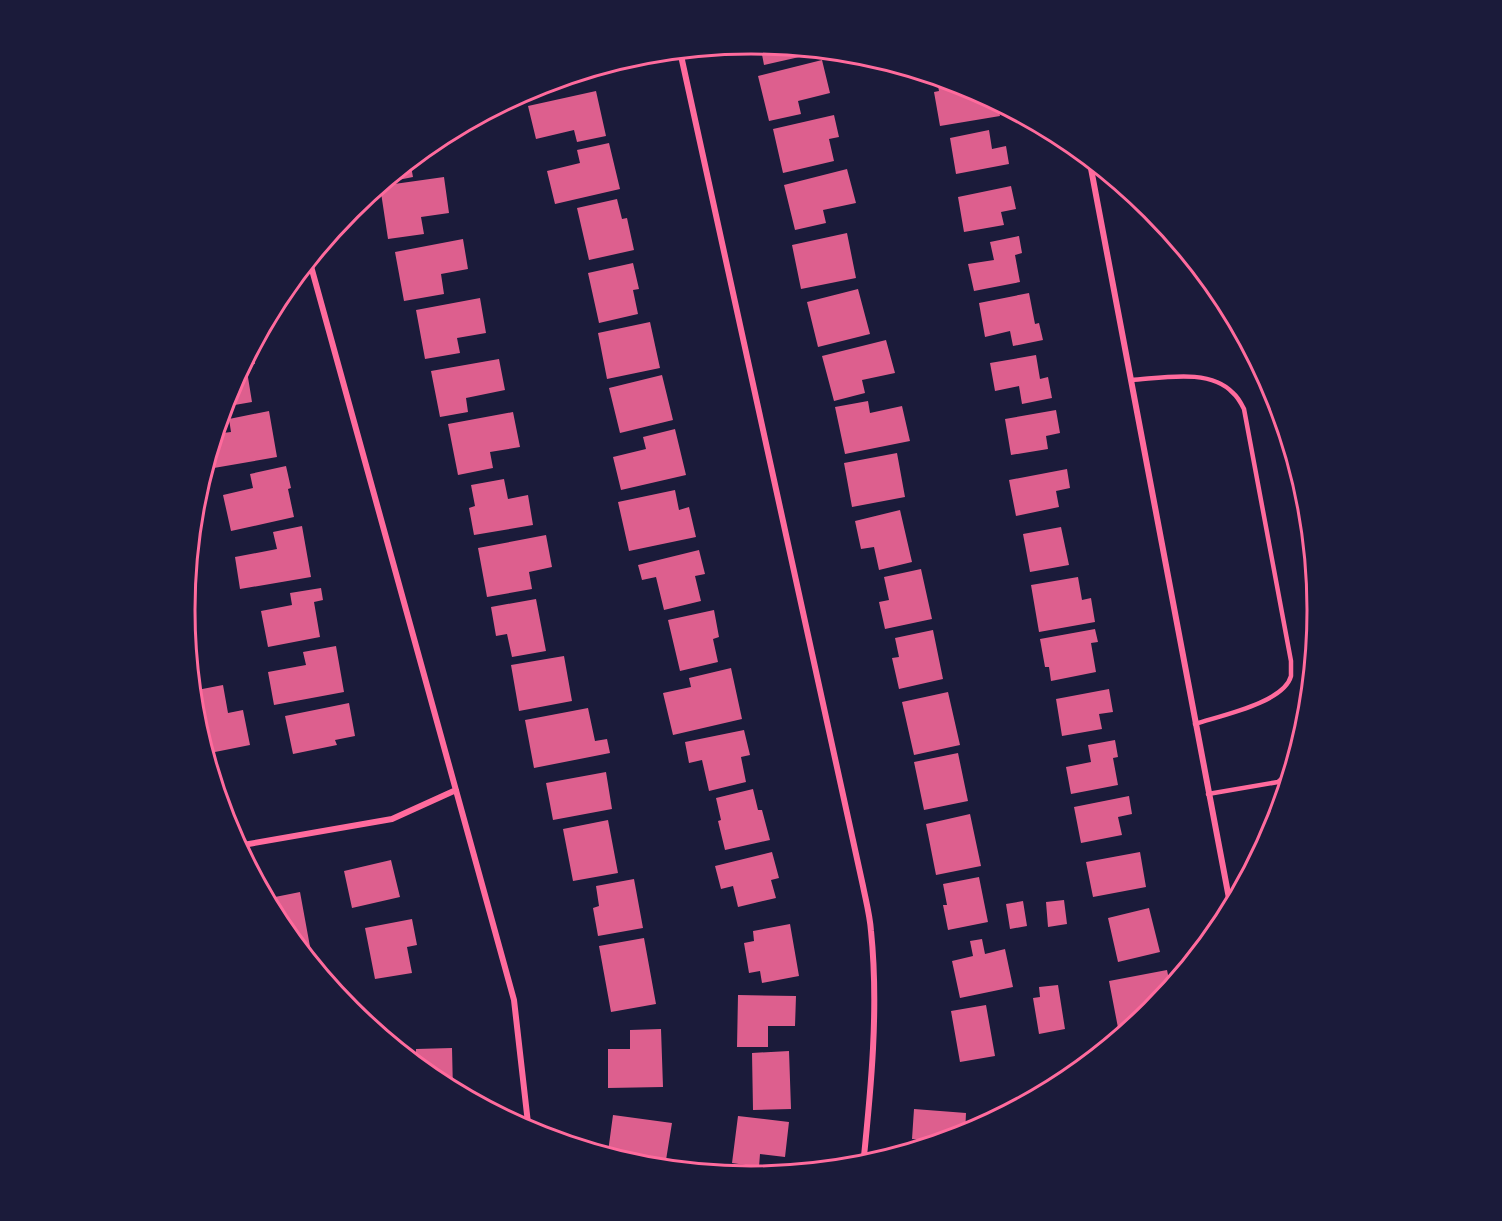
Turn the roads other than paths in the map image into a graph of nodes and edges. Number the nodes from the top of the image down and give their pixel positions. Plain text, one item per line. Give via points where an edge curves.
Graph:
1 (682, 59) edge
2 (1091, 170) edge
3 (312, 269) edge
4 (1131, 380) junction
5 (1195, 724) junction
6 (1281, 779) edge
7 (1278, 782) joint
8 (456, 790) junction
9 (1208, 794) junction
10 (246, 844) edge
11 (1228, 896) edge
12 (528, 1120) edge
13 (864, 1155) edge

1 - 13 street via 871,930 873,1031
2 - 4 street
3 - 8 street
4 - 5 street
4 - 5 lane via 1207,377 1234,393 1244,409 1291,661 1291,677 1278,693 1259,704
5 - 9 street
6 - 7 lane
7 - 9 lane
8 - 10 street via 392,819
8 - 12 street via 514,1000
9 - 11 street

